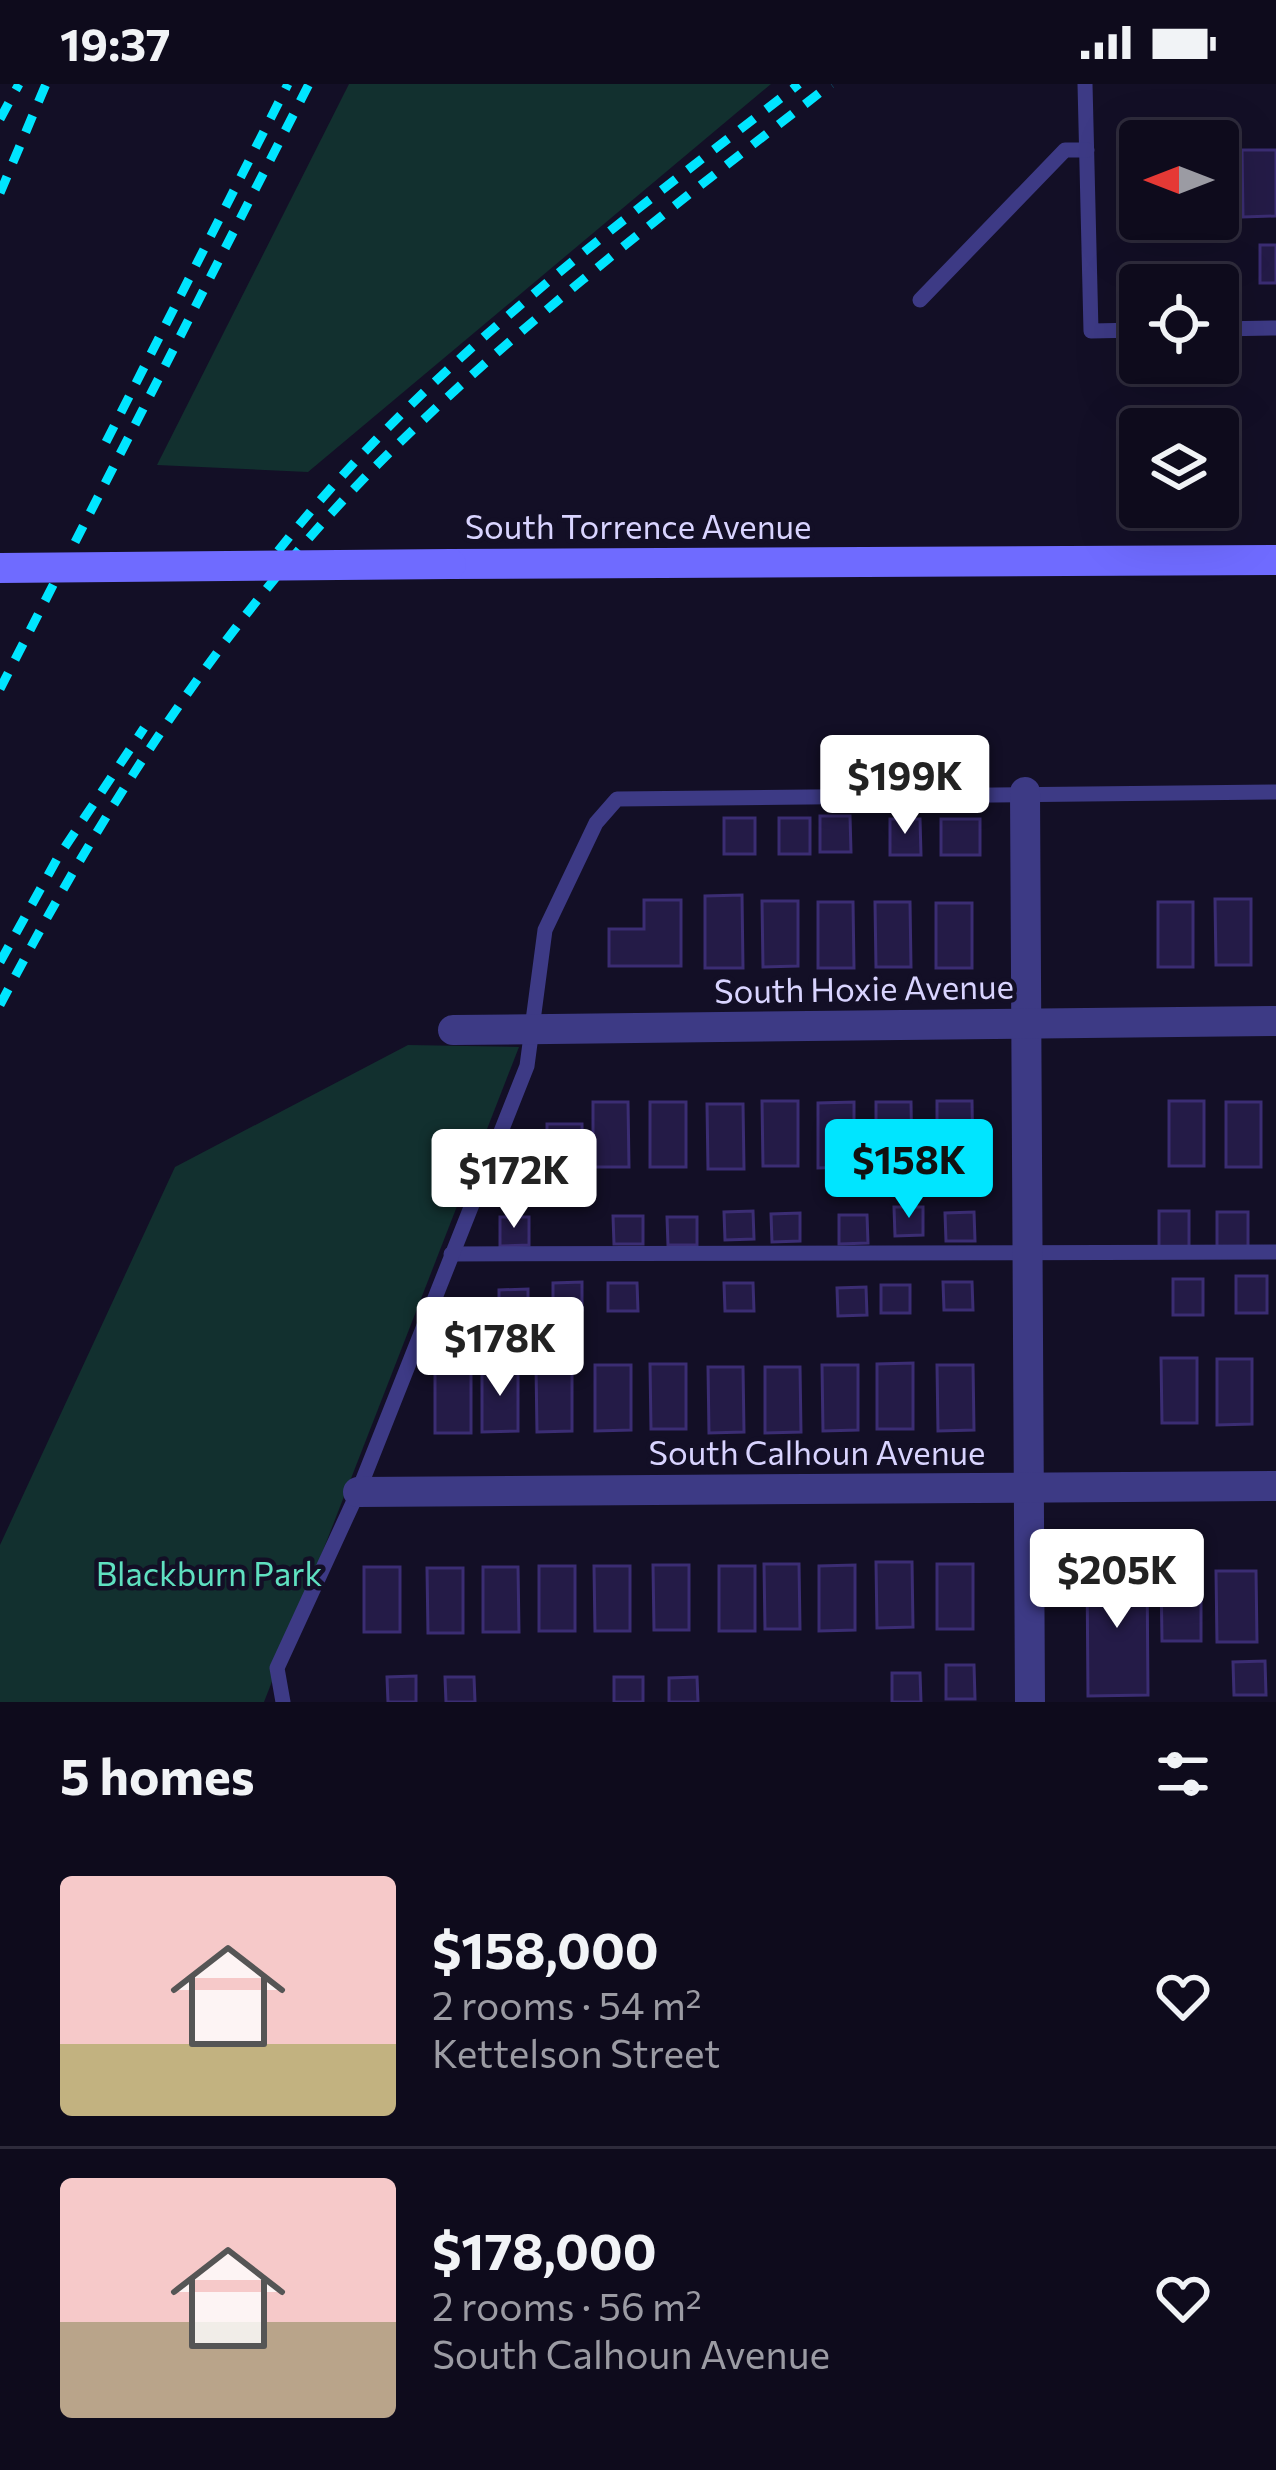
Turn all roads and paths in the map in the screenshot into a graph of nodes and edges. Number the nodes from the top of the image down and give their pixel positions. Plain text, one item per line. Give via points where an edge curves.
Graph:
1 (1085, 84) edge
2 (1087, 150) junction
3 (920, 300) dead end
4 (1276, 328) edge
5 (1239, 329) edge
6 (1119, 330) edge
7 (1276, 560) edge
8 (0, 568) edge
9 (1025, 792) junction
10 (1276, 792) edge
11 (1276, 1022) edge
12 (1027, 1023) junction
13 (453, 1030) dead end
14 (533, 1030) junction
15 (1028, 1252) junction
16 (1276, 1252) edge
17 (451, 1254) junction
18 (1276, 1486) edge
19 (1029, 1488) junction
20 (358, 1492) junction
21 (284, 1702) edge
22 (1030, 1702) edge

1 - 2 lane
2 - 3 lane via 1065,150
2 - 6 lane via 1091,331
4 - 5 lane
7 - 8 main road, South Torrence Avenue, bridge
9 - 10 lane
9 - 12 street
9 - 14 lane via 617,799 596,824 545,930
11 - 12 street, South Hoxie Avenue
12 - 14 street, South Hoxie Avenue
12 - 15 street
13 - 14 street, South Hoxie Avenue
14 - 17 lane via 527,1066
15 - 16 lane
15 - 17 lane
15 - 19 street
17 - 20 lane
18 - 19 street, South Calhoun Avenue
19 - 20 street, South Calhoun Avenue
19 - 22 street
20 - 21 lane via 278,1668

